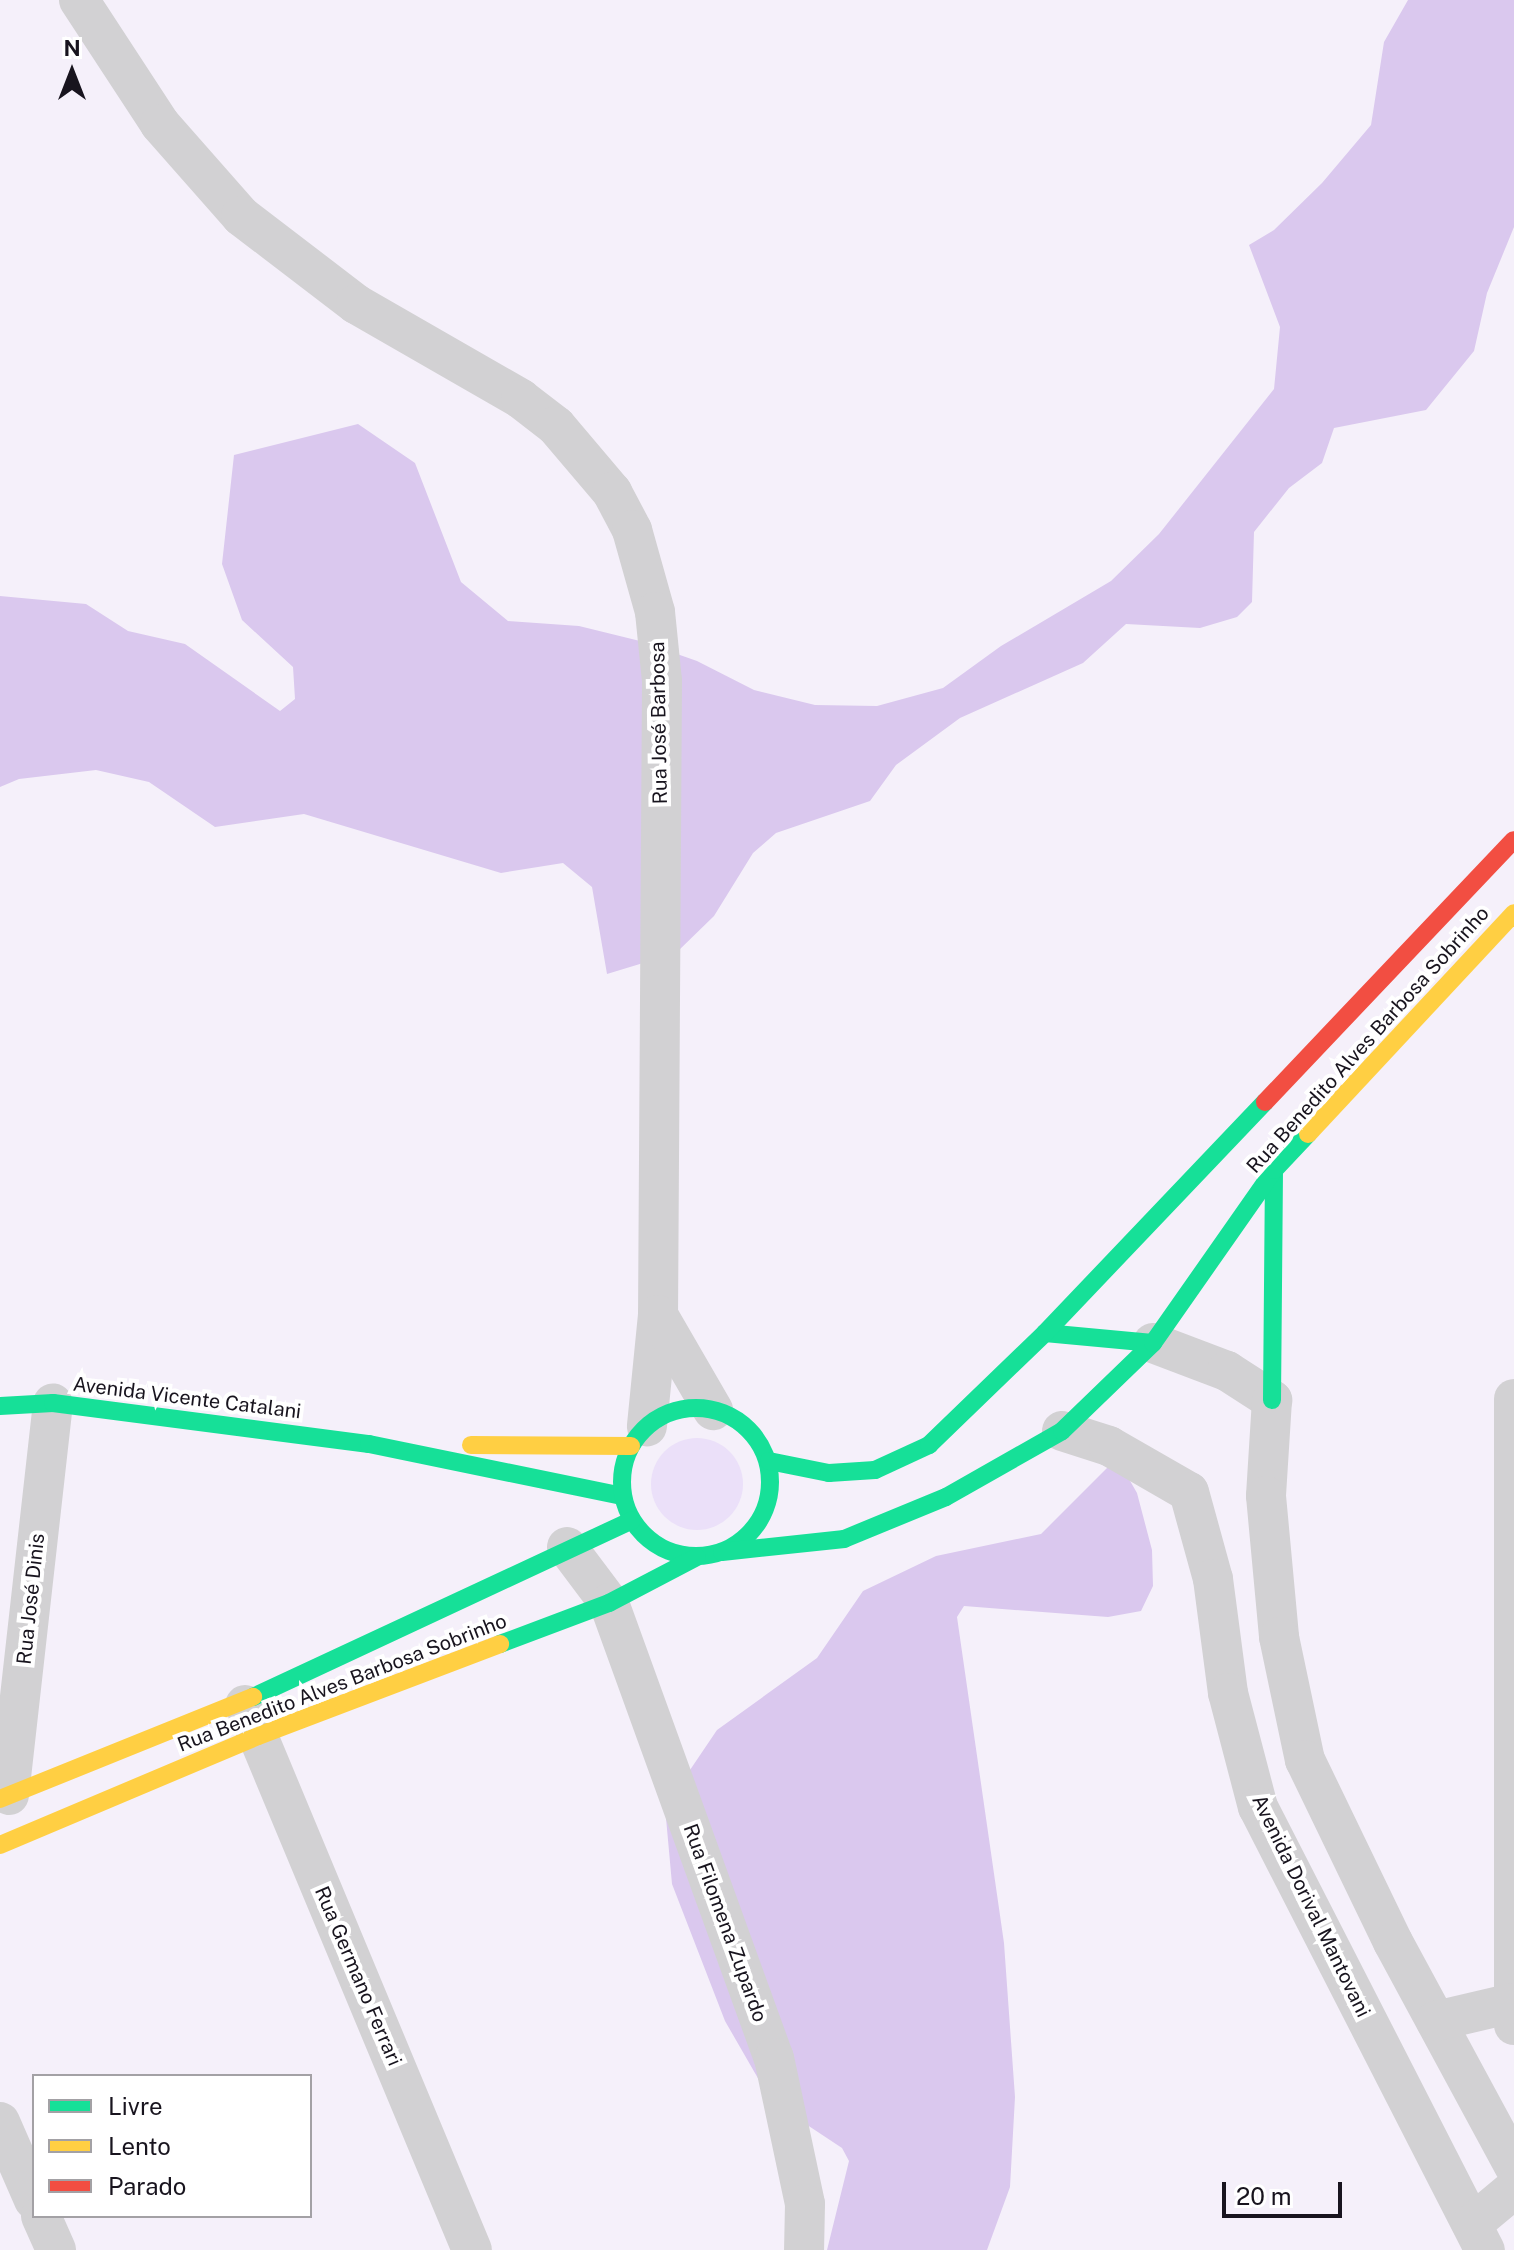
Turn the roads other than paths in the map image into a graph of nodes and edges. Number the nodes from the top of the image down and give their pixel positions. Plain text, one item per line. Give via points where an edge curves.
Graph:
1 (79, 0) edge
2 (1514, 840) edge
3 (1514, 913) edge
4 (1274, 1170) junction
5 (658, 1315) junction
6 (1045, 1333) junction
7 (1153, 1343) junction
8 (1514, 1399) edge
9 (1272, 1400) junction
10 (53, 1403) junction
11 (0, 1406) edge
12 (713, 1410) junction
13 (1062, 1431) junction
14 (639, 1436) junction
15 (369, 1444) junction
16 (769, 1461) junction
17 (622, 1496) junction
18 (632, 1520) junction
19 (567, 1547) junction
20 (722, 1552) junction
21 (697, 1557) junction
22 (609, 1603) junction
23 (250, 1719) junction
24 (4, 1797) edge
25 (0, 1845) edge
26 (1513, 2014) edge
27 (1436, 2021) junction
28 (0, 2122) edge
29 (1514, 2166) edge
30 (1514, 2189) edge
31 (32, 2195) edge
32 (42, 2218) edge
33 (1479, 2237) edge
34 (56, 2250) edge
35 (472, 2250) edge
36 (804, 2250) edge

1 - 5 street, Rua José Barbosa via 160,124 241,216 356,304 521,399 556,426 612,492 632,530 655,612 662,681
2 - 6 main road, Rua Benedito Alves Barbosa Sobrinho
3 - 4 main road, Rua Benedito Alves Barbosa Sobrinho
4 - 7 main road, Rua Benedito Alves Barbosa Sobrinho
4 - 9 main road
5 - 12 street
5 - 14 street, Rua José Barbosa
6 - 7 main road
6 - 16 main road, Rua Benedito Alves Barbosa Sobrinho via 929,1445 889,1463 829,1473
7 - 9 street via 1227,1371
7 - 13 main road, Rua Benedito Alves Barbosa Sobrinho
8 - 26 street
9 - 27 street via 1266,1496 1279,1637 1305,1760
10 - 11 main road, Avenida Vicente Catalani
10 - 15 main road, Avenida Vicente Catalani
10 - 24 street, Rua José Dinis
12 - 14 main road via 668,1413
12 - 16 main road via 752,1433
13 - 20 main road, Rua Benedito Alves Barbosa Sobrinho via 946,1497 844,1539
13 - 33 street, Avenida Dorival Mantovani via 1109,1446 1189,1492 1213,1579 1228,1693 1258,1807
14 - 15 main road, Avenida Vicente Catalani
14 - 17 main road via 622,1470
15 - 17 main road, Avenida Vicente Catalani
16 - 20 main road via 769,1501 759,1523 743,1541
17 - 18 main road
18 - 19 main road, Rua Benedito Alves Barbosa Sobrinho
18 - 21 main road via 648,1540
19 - 22 street, Rua Filomena Zupardo
19 - 23 main road, Rua Benedito Alves Barbosa Sobrinho
20 - 21 main road
21 - 22 main road, Rua Benedito Alves Barbosa Sobrinho
22 - 23 main road, Rua Benedito Alves Barbosa Sobrinho
22 - 36 street, Rua Filomena Zupardo via 774,2058 805,2204
23 - 24 main road, Rua Benedito Alves Barbosa Sobrinho
23 - 25 main road, Rua Benedito Alves Barbosa Sobrinho
23 - 35 street, Rua Germano Ferrari
26 - 27 street
27 - 29 street
28 - 31 street
30 - 33 street
32 - 34 street

